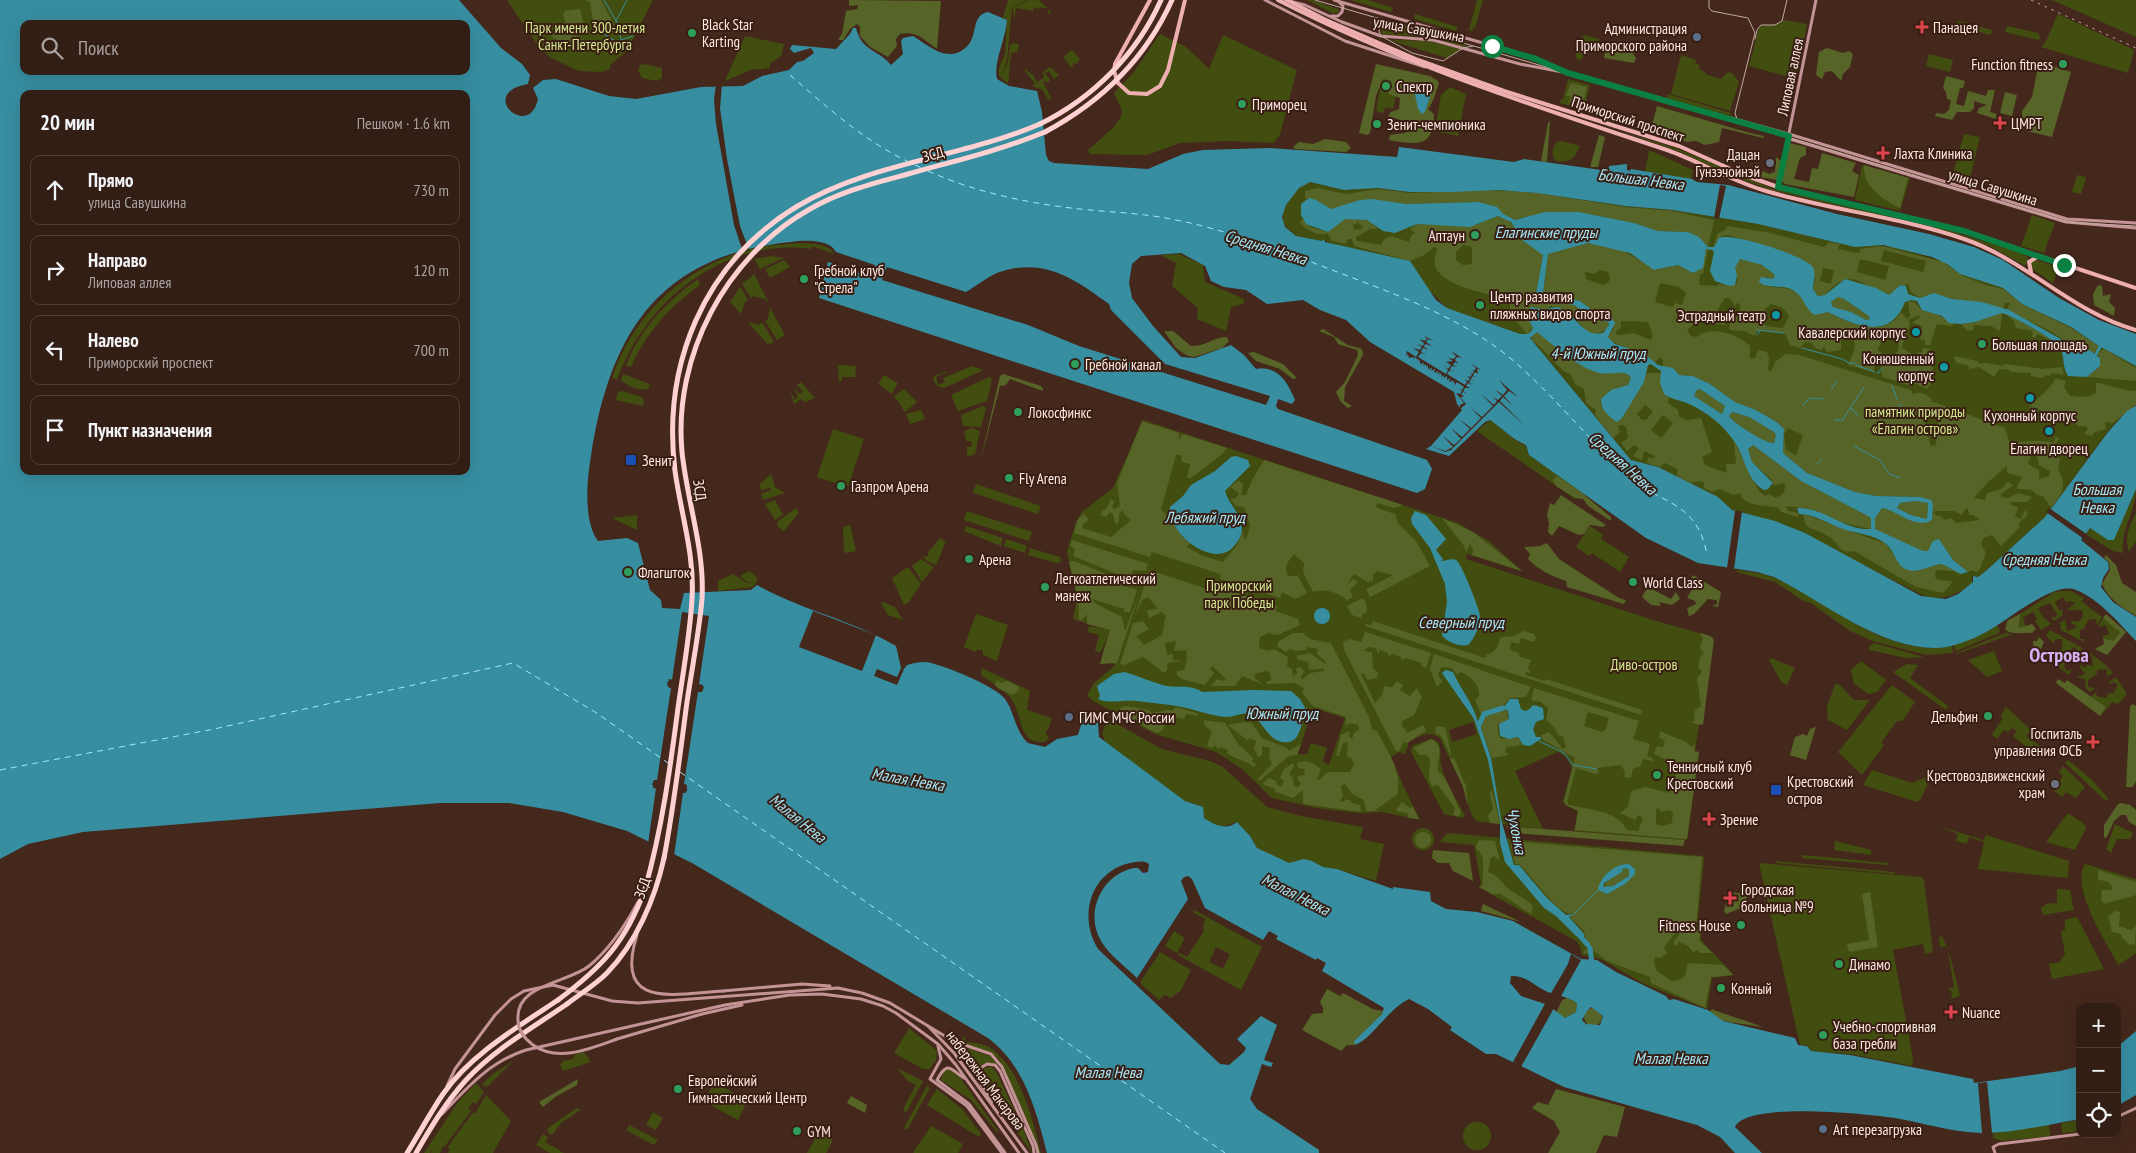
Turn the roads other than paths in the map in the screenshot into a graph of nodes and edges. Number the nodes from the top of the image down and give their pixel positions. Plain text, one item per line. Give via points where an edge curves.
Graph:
1 (1150, 0) edge
2 (1161, 0) edge
3 (1172, 0) edge
4 (1186, 0) edge
5 (1265, 0) edge
6 (1278, 0) edge
7 (1286, 0) edge
8 (1334, 0) edge
9 (1816, 0) edge
10 (1339, 1) junction
11 (1325, 15) junction
12 (1372, 43) junction
13 (1436, 70) junction
14 (1568, 73) junction
15 (1789, 136) junction
16 (1778, 187) junction
17 (2136, 224) edge
18 (2136, 228) edge
19 (2038, 257) junction
20 (2031, 272) junction
21 (2136, 288) edge
22 (2136, 330) edge
23 (645, 889) junction
24 (642, 921) junction
25 (838, 988) junction
26 (757, 1001) junction
27 (924, 1022) junction
28 (932, 1039) junction
29 (967, 1080) junction
30 (444, 1093) junction
31 (993, 1105) junction
32 (2136, 1108) edge
33 (2121, 1115) edge
34 (435, 1122) junction
35 (2076, 1135) edge
36 (407, 1153) edge
37 (416, 1153) edge
38 (1003, 1153) edge
39 (1019, 1153) edge
40 (1027, 1153) edge
41 (1034, 1153) edge
42 (1038, 1153) edge
43 (1995, 1153) edge

1 - 4 main road, bridge via 1114,64 1118,83 1125,91 1136,95 1152,92 1164,82
2 - 23 highway, ЗСД, bridge via 1128,54 1072,106 1009,136 868,175 818,194 773,222 756,237 707,296 681,360 673,402 673,453 689,551 692,598 667,790
3 - 24 highway, ЗСД, bridge via 1135,60 1073,117 1014,144 865,185 816,205 762,245 738,269 716,301 690,363 681,424 685,474 700,565 700,614 668,837 655,891
5 - 13 main road, Приморский проспект via 1345,41
6 - 12 main road, bridge
7 - 11 main road, улица Савушкина
7 - 12 main road, bridge
8 - 10 main road, улица Савушкина
9 - 15 main road, Липовая аллея
10 - 11 main road via 1343,6 1341,14
10 - 14 main road, улица Савушкина via 1521,54
11 - 14 main road, улица Савушкина via 1381,36 1433,40 1520,64
12 - 13 main road, Приморский проспект
12 - 16 main road, Приморский проспект via 1504,91 1679,146
13 - 20 main road, Приморский проспект via 1677,154 1762,190 1962,238
14 - 15 main road, улица Савушкина
15 - 16 main road, Липовая аллея
15 - 17 main road, улица Савушкина via 2067,218
15 - 18 main road, улица Савушкина via 1790,139 2066,222
16 - 19 main road, Приморский проспект via 1945,226
19 - 20 main road via 2029,262
19 - 21 main road, Приморский проспект
20 - 22 main road, Приморский проспект via 2096,314
23 - 26 main road, bridge via 620,932 599,958 587,968 532,992 524,999 518,1012 518,1023 525,1037 545,1051 564,1054
23 - 30 highway, ЗСД, bridge via 619,942 597,968 484,1052
24 - 25 main road, bridge via 630,962 635,980 643,989 665,995 802,984
24 - 34 highway, ЗСД, bridge via 618,961 606,974 519,1035 467,1079
25 - 27 main road via 890,1003
25 - 30 main road via 620,1002 563,986 531,988 511,998 455,1070
26 - 28 main road, набережная Макарова via 822,994 860,999 896,1013
26 - 34 main road via 725,1005 512,1054 477,1078
27 - 31 main road, набережная Макарова via 954,1053
27 - 42 main road via 953,1041 991,1054 998,1060
28 - 29 main road, набережная Макарова
28 - 38 main road via 942,1056 931,1078 967,1106
29 - 38 main road via 955,1069 948,1068 943,1069 937,1080 970,1104
29 - 39 main road, набережная Макарова
30 - 36 highway, ЗСД
31 - 40 main road, набережная Макарова
31 - 41 main road via 978,1078 979,1069 987,1064 995,1065 1000,1071
32 - 33 main road
34 - 37 highway, ЗСД
35 - 43 main road via 1994,1146

